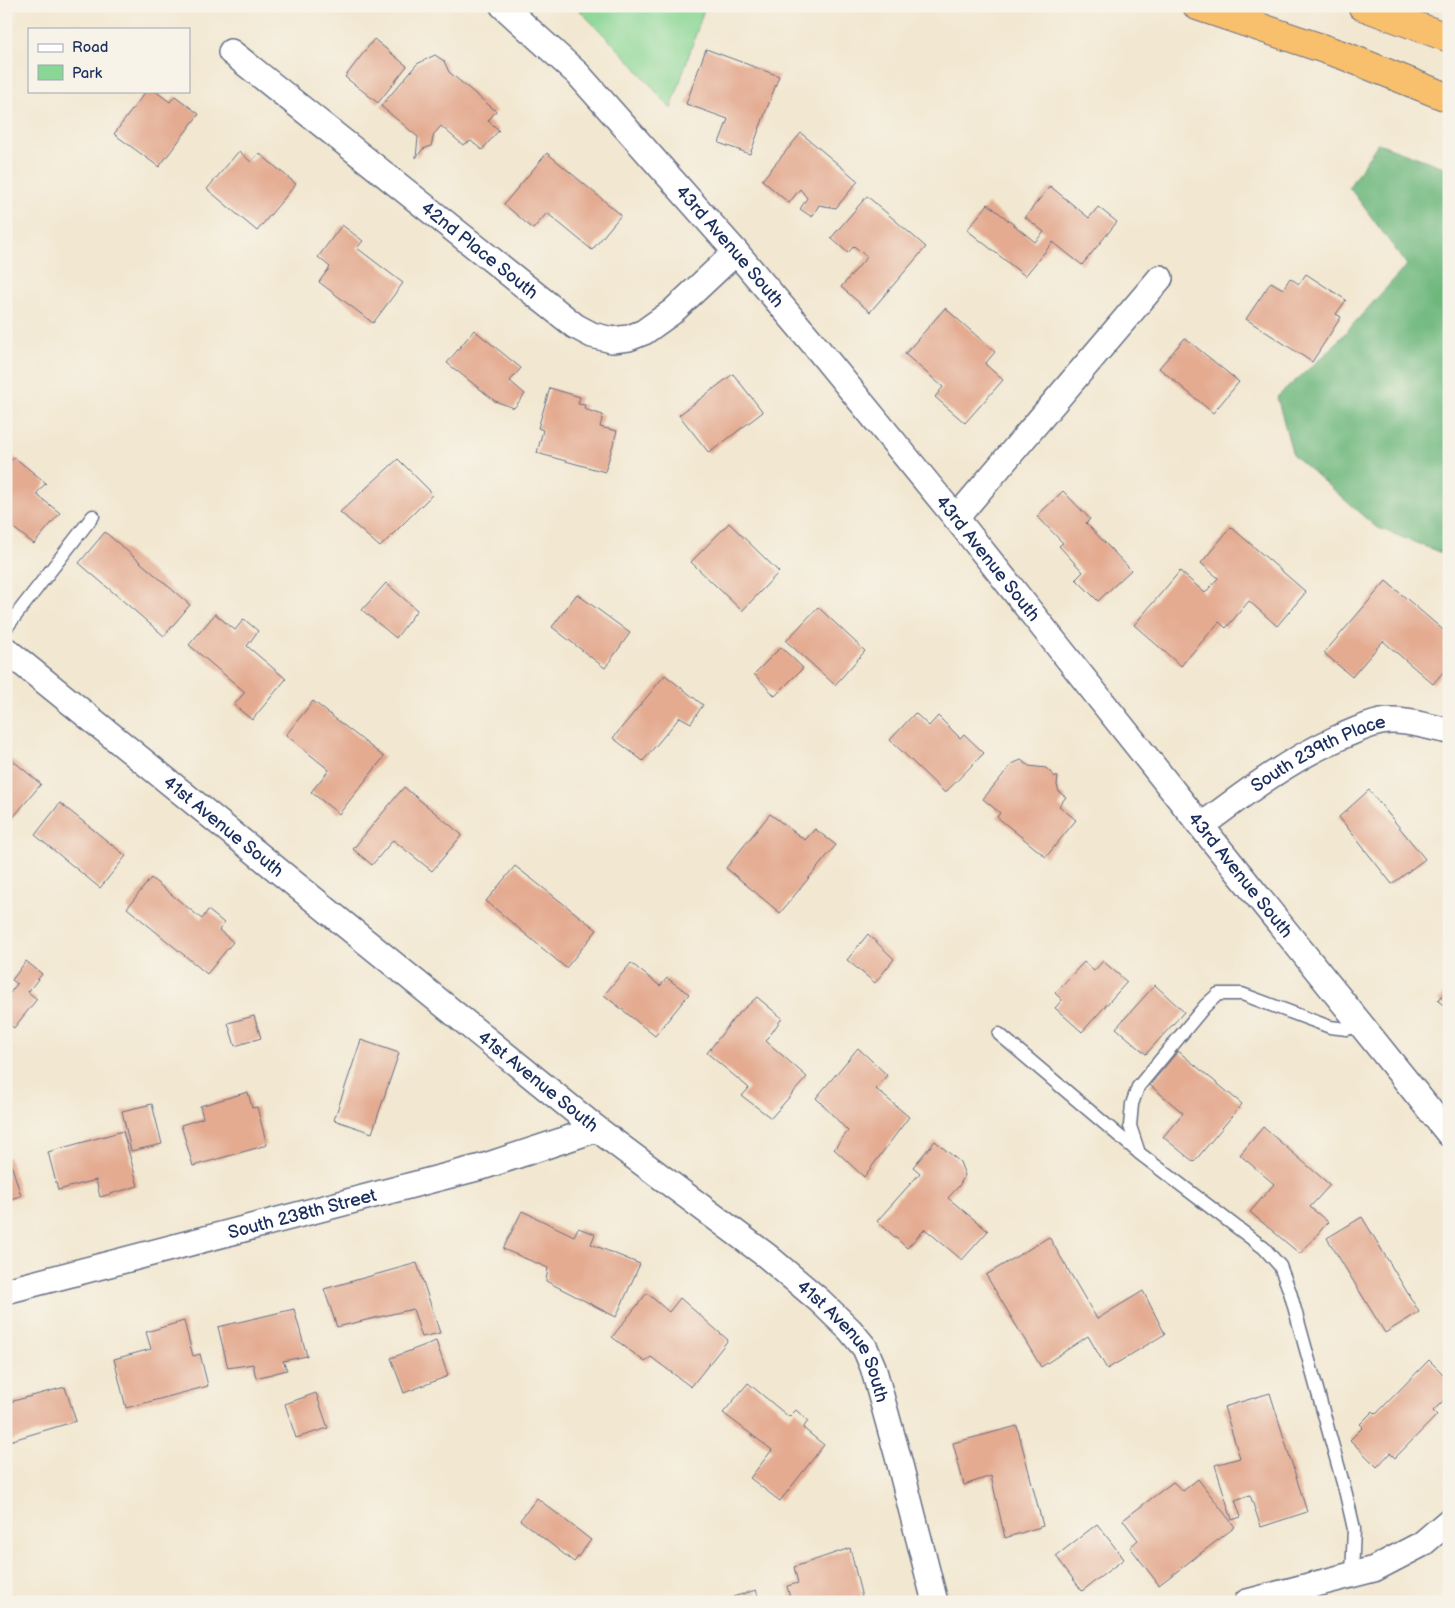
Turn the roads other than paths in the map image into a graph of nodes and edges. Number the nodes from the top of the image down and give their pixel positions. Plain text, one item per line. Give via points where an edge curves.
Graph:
1 (503, 6) edge
2 (1196, 6) edge
3 (1362, 6) edge
4 (1449, 38) edge
5 (231, 52) dead end
6 (1449, 98) edge
7 (736, 252) junction
8 (1160, 278) dead end
9 (93, 516) dead end
10 (956, 518) junction
11 (6, 628) edge
12 (6, 650) edge
13 (1449, 731) edge
14 (1201, 826) junction
15 (1360, 1025) junction
16 (999, 1034) dead end
17 (596, 1129) junction
18 (1449, 1134) edge
19 (1139, 1153) junction
20 (6, 1292) edge
21 (1449, 1521) edge
22 (1352, 1575) junction
23 (935, 1602) edge
24 (1247, 1602) edge

1 - 7 street, 43rd Avenue South via 578,74
2 - 6 highway via 1345,56
3 - 4 highway
5 - 7 street, 42nd Place South via 575,326 592,335 612,340 644,332 672,312
7 - 10 street, 43rd Avenue South
8 - 10 street
9 - 11 lane
10 - 14 street, 43rd Avenue South
12 - 17 street, 41st Avenue South
13 - 14 street, South 239th Place via 1395,721 1369,725 1295,759
14 - 15 street, 43rd Avenue South
15 - 18 street, 43rd Avenue South
15 - 19 lane via 1347,1029 1330,1027 1242,994 1218,994 1138,1087 1130,1118
16 - 19 lane
17 - 20 street, South 238th Street via 485,1166
17 - 23 street, 41st Avenue South via 767,1256 820,1301 866,1348
19 - 22 lane via 1264,1248 1280,1266 1346,1494 1354,1529
21 - 22 street via 1422,1544 1374,1569
22 - 24 street

